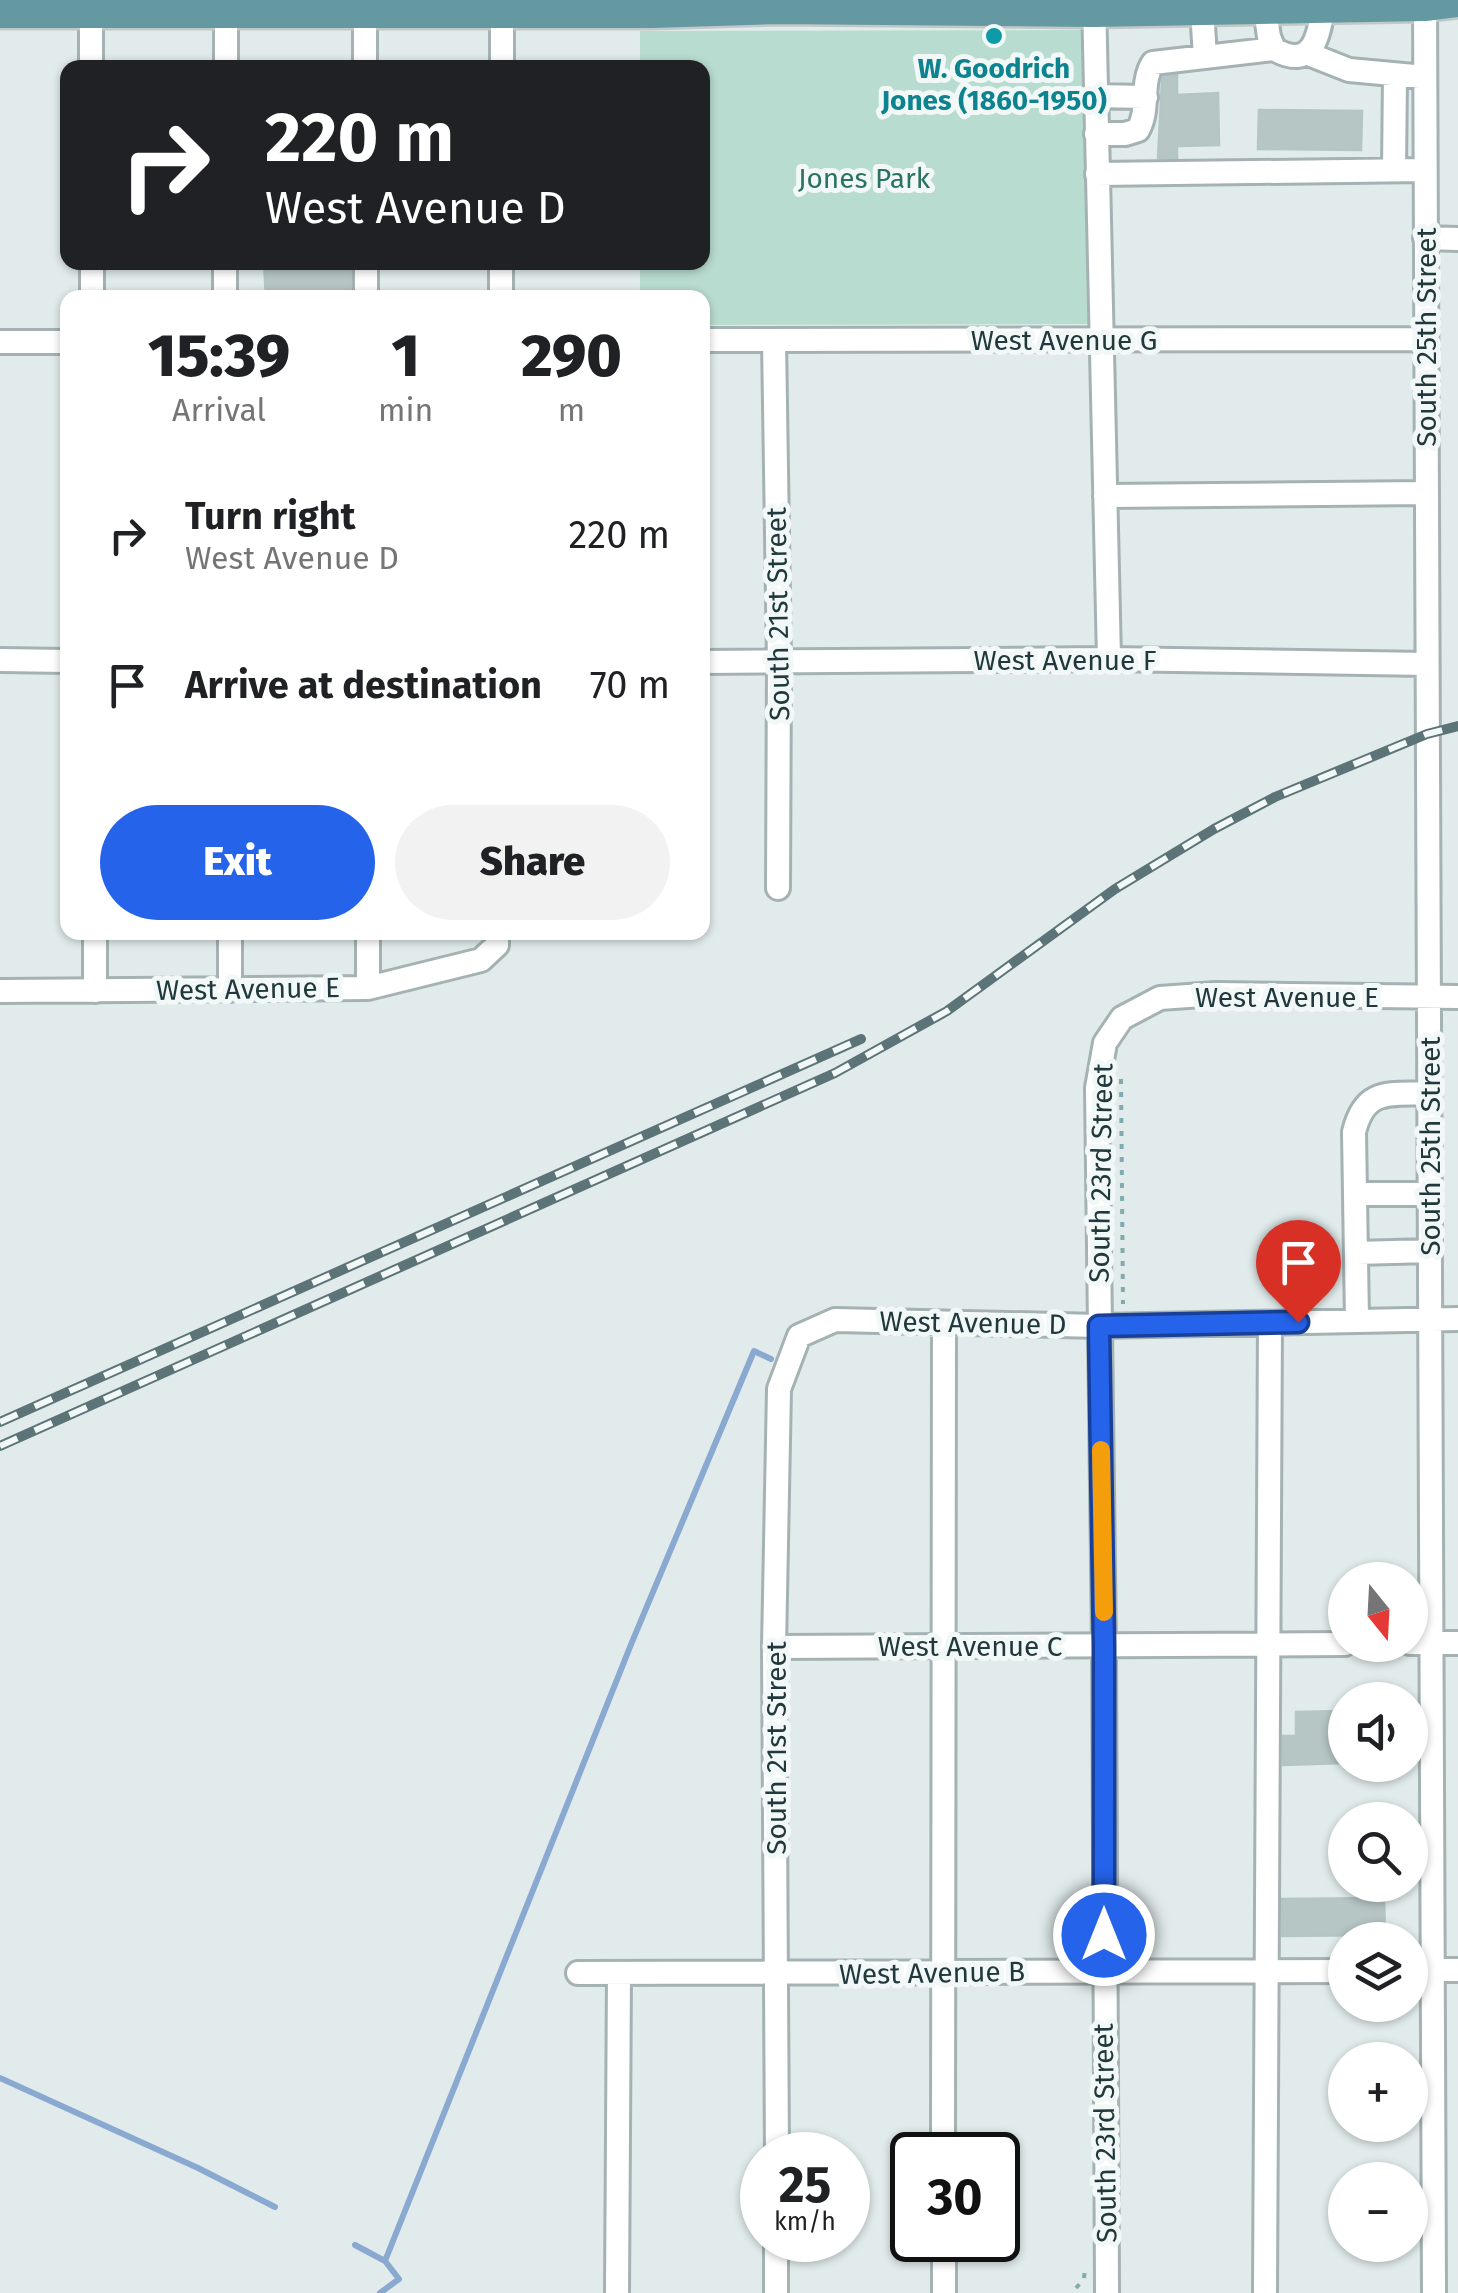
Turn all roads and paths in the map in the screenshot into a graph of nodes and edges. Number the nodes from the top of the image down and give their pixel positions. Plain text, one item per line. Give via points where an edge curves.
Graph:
1 (1458, 2) edge
2 (1424, 3) edge
3 (776, 5) edge
4 (91, 6) edge
5 (226, 6) edge
6 (365, 6) edge
7 (639, 6) edge
8 (1094, 6) edge
9 (1260, 6) edge
10 (502, 7) edge
11 (1323, 8) junction
12 (1202, 10) junction
13 (1458, 12) edge
14 (0, 13) edge
15 (1274, 48) junction
16 (1306, 53) junction
17 (1204, 57) junction
18 (91, 60) edge
19 (226, 60) edge
20 (365, 60) edge
21 (502, 60) edge
22 (1394, 75) junction
23 (1425, 77) junction
24 (1095, 96) junction
25 (1146, 97) junction
26 (1096, 134) junction
27 (1394, 170) junction
28 (1425, 170) junction
29 (1097, 174) junction
30 (1426, 238) junction
31 (1458, 239) edge
32 (1426, 339) junction
33 (710, 340) edge
34 (774, 340) junction
35 (1101, 340) junction
36 (0, 342) edge
37 (60, 342) edge
38 (1426, 493) junction
39 (1105, 496) junction
40 (1109, 659) junction
41 (0, 660) edge
42 (60, 661) edge
43 (710, 662) edge
44 (779, 662) junction
45 (1427, 664) junction
46 (778, 888) dead end
47 (95, 940) edge
48 (230, 940) edge
49 (368, 940) edge
50 (494, 943) edge
51 (368, 988) junction
52 (95, 990) junction
53 (230, 990) junction
54 (0, 992) edge
55 (1429, 998) junction
56 (1458, 998) edge
57 (1122, 1018) joint
58 (1121, 1076) dead end
59 (1429, 1093) junction
60 (1355, 1194) junction
61 (1430, 1194) junction
62 (1430, 1251) junction
63 (1356, 1253) junction
64 (1122, 1309) dead end
65 (1430, 1320) junction
66 (1458, 1320) edge
67 (1357, 1321) junction
68 (944, 1323) junction
69 (1270, 1323) junction
70 (1099, 1326) junction
71 (795, 1343) joint
72 (1423, 1562) edge
73 (1428, 1643) edge
74 (1458, 1643) edge
75 (1328, 1644) edge
76 (1266, 1645) junction
77 (942, 1646) junction
78 (1104, 1646) junction
79 (774, 1647) junction
80 (1421, 1662) edge
81 (1084, 1898) dead end
82 (1421, 1922) edge
83 (1076, 1961) dead end
84 (1328, 1970) edge
85 (1428, 1970) edge
86 (1458, 1970) edge
87 (1104, 1971) junction
88 (1268, 1971) junction
89 (578, 1973) dead end
90 (941, 1973) junction
91 (619, 1974) junction
92 (778, 1974) junction
93 (1423, 2022) edge
94 (777, 2132) edge
95 (943, 2132) edge
96 (776, 2262) edge
97 (944, 2262) edge
98 (617, 2293) edge
99 (776, 2293) edge
100 (944, 2293) edge
101 (1107, 2293) edge
102 (1265, 2293) edge
103 (1434, 2293) edge

1 - 2 main road
2 - 11 main road
2 - 13 main road
2 - 23 street, South 25th Street
3 - 7 main road
3 - 8 main road
4 - 5 main road
4 - 14 main road
4 - 18 street
5 - 6 main road
5 - 19 street
6 - 10 main road
6 - 20 street
7 - 10 main road
8 - 12 main road
8 - 24 street
9 - 11 main road
9 - 12 main road
9 - 15 street
10 - 21 street
11 - 16 street via 1319,37
12 - 17 street
15 - 16 street
15 - 17 street
16 - 22 street via 1349,70
17 - 25 street via 1153,63
22 - 23 street
22 - 27 street
23 - 28 street, South 25th Street
24 - 25 street
24 - 26 street
25 - 26 street via 1138,130
26 - 29 street
27 - 28 street
27 - 29 street
28 - 30 street, South 25th Street
29 - 35 street
30 - 31 street
30 - 32 street, South 25th Street
32 - 35 street, West Avenue G
32 - 38 street, South 25th Street
33 - 34 street, West Avenue G
34 - 35 street, West Avenue G
34 - 44 street, South 21st Street
35 - 39 street
36 - 37 street
38 - 39 street
38 - 45 street, South 25th Street
39 - 40 street
40 - 44 street, West Avenue F
40 - 45 street, West Avenue F
41 - 42 street
43 - 44 street, West Avenue F
44 - 46 street, South 21st Street
45 - 55 street, South 25th Street
47 - 52 street
48 - 53 street
49 - 51 street
50 - 51 street, West Avenue E via 481,960
51 - 53 street, West Avenue E
52 - 53 street, West Avenue E
52 - 54 street, West Avenue E
55 - 56 street, West Avenue E
55 - 57 street, West Avenue E via 1160,998
55 - 59 street, South 25th Street
57 - 70 street, South 23rd Street via 1104,1043 1097,1088
58 - 64 path
59 - 60 street via 1378,1095 1359,1111
59 - 61 street, South 25th Street
60 - 61 street
60 - 63 street
61 - 62 street, South 25th Street
62 - 63 street
62 - 65 street, South 25th Street
63 - 67 street
65 - 66 street, West Avenue D
65 - 67 street, West Avenue D
65 - 72 street, South 25th Street
67 - 69 street, West Avenue D
68 - 70 street, West Avenue D
68 - 71 street, West Avenue D via 836,1320
68 - 77 street
69 - 70 street, West Avenue D
69 - 76 street
70 - 78 street, South 23rd Street
71 - 79 street, South 21st Street via 779,1388
73 - 74 street
75 - 76 street, West Avenue C
76 - 78 street, West Avenue C
76 - 88 street
77 - 78 street, West Avenue C
77 - 79 street, West Avenue C
77 - 90 street
78 - 87 street, South 23rd Street
79 - 92 street, South 21st Street
80 - 82 street, South 25th Street
81 - 83 path via 1076,1910
84 - 88 street, West Avenue B
85 - 86 street
87 - 88 street, West Avenue B
87 - 90 street, West Avenue B
87 - 101 street, South 23rd Street
88 - 102 street
89 - 91 street, West Avenue B
90 - 92 street, West Avenue B
90 - 95 street
91 - 92 street, West Avenue B
91 - 98 street
92 - 94 street, South 21st Street
93 - 103 street, South 25th Street
96 - 99 street
97 - 100 street

